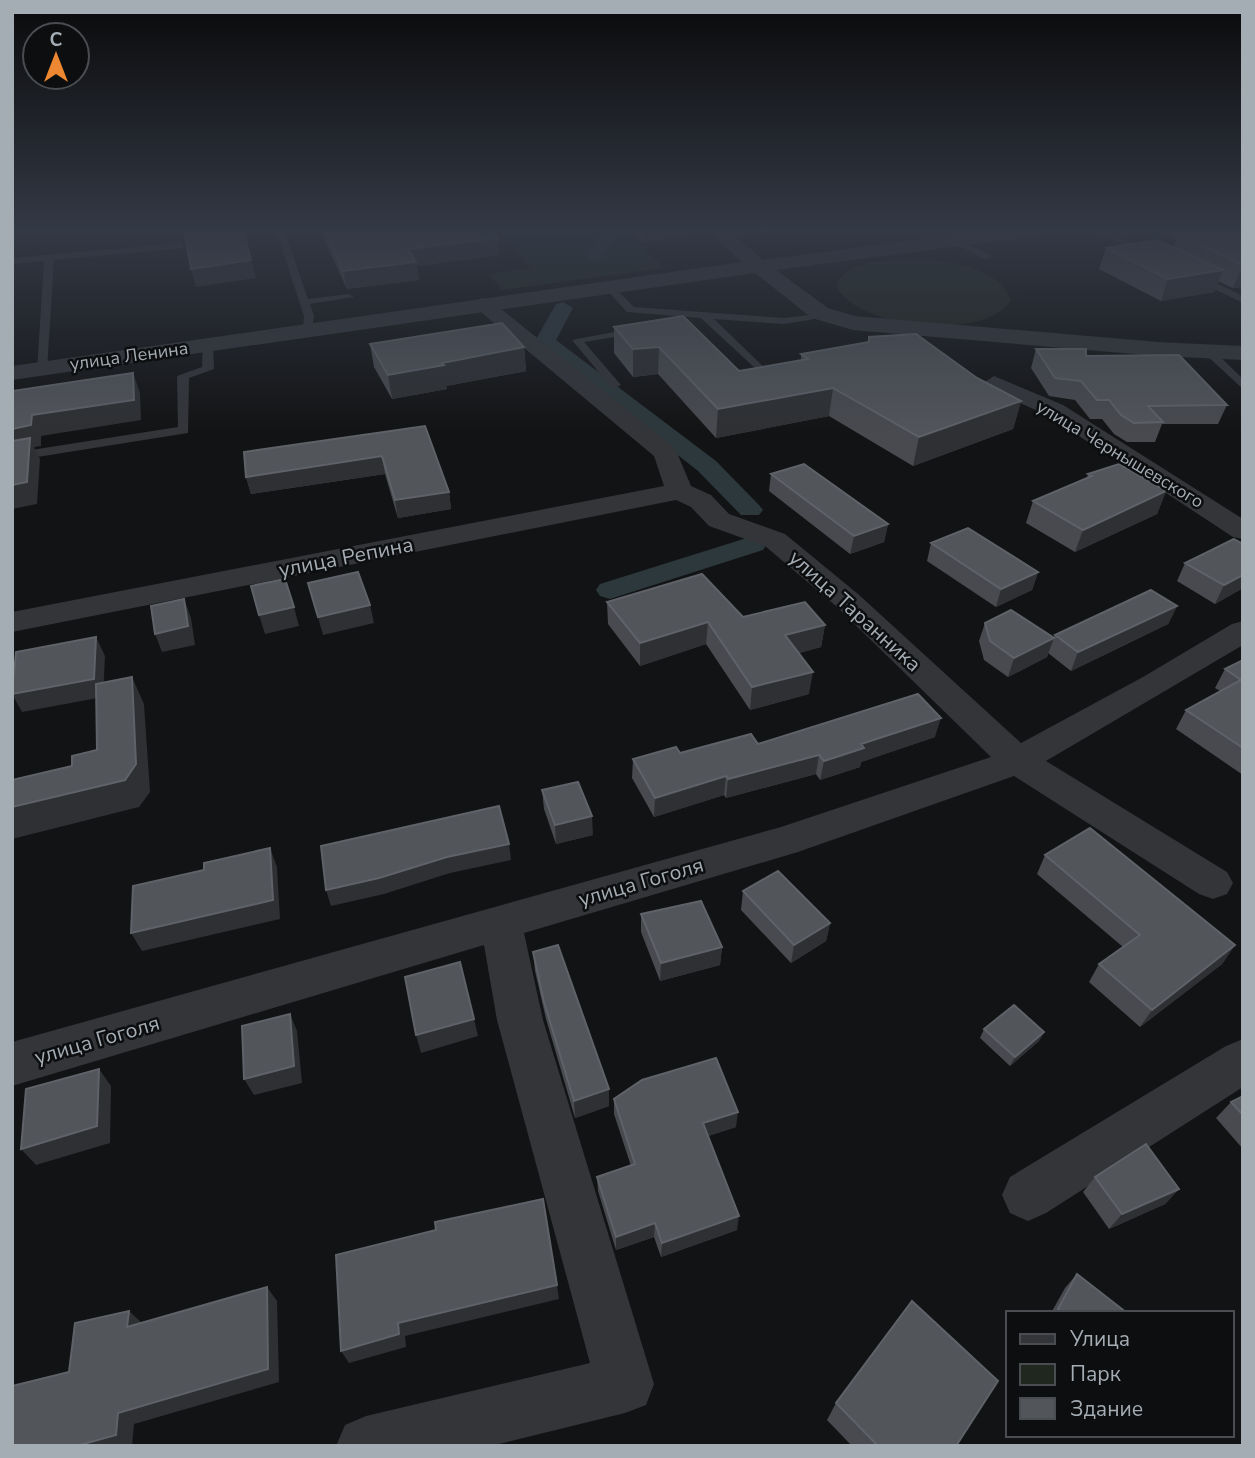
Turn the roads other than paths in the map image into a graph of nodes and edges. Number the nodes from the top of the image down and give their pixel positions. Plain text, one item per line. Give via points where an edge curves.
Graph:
1 (46, 298) edge
2 (303, 298) edge
3 (340, 298) edge
4 (524, 298) edge
5 (620, 298) edge
6 (797, 298) edge
7 (304, 302) junction
8 (483, 304) junction
9 (660, 312) junction
10 (705, 316) junction
11 (828, 316) junction
12 (658, 327) edge
13 (645, 329) edge
14 (308, 330) junction
15 (208, 344) junction
16 (1208, 351) junction
17 (1243, 353) edge
18 (41, 369) junction
19 (12, 373) edge
20 (770, 379) edge
21 (994, 383) edge
22 (615, 385) dead end
23 (1243, 386) edge
24 (12, 457) edge
25 (679, 491) junction
26 (1243, 531) edge
27 (12, 622) edge
28 (1243, 632) edge
29 (1018, 761) junction
30 (1213, 883) dead end
31 (501, 923) junction
32 (1243, 1061) edge
33 (12, 1065) edge
34 (1028, 1195) dead end
35 (366, 1446) edge

1 - 18 lane
2 - 7 lane
3 - 7 lane
4 - 8 street, улица Ленина
5 - 9 lane via 631,310
6 - 11 street
7 - 14 lane
8 - 14 street, улица Ленина
8 - 25 street via 498,324 666,453
9 - 10 lane
9 - 12 lane
10 - 11 lane via 759,325
10 - 20 lane
11 - 16 street via 853,323
13 - 22 lane via 577,340
14 - 15 street, улица Ленина
15 - 18 street, улица Ленина
15 - 24 lane via 208,369 183,376 184,430
16 - 17 street
16 - 23 lane
18 - 19 street, улица Ленина
21 - 26 street, улица Чернышевского via 1055,410
25 - 27 street, улица Репина
25 - 29 street, улица Таранника via 701,501 719,520 775,540 847,600
28 - 29 street, улица Гоголя
29 - 30 street, улица Таранника
29 - 31 street, улица Гоголя via 784,841
31 - 33 street, улица Гоголя
31 - 35 street via 520,1020 625,1384
32 - 34 street

